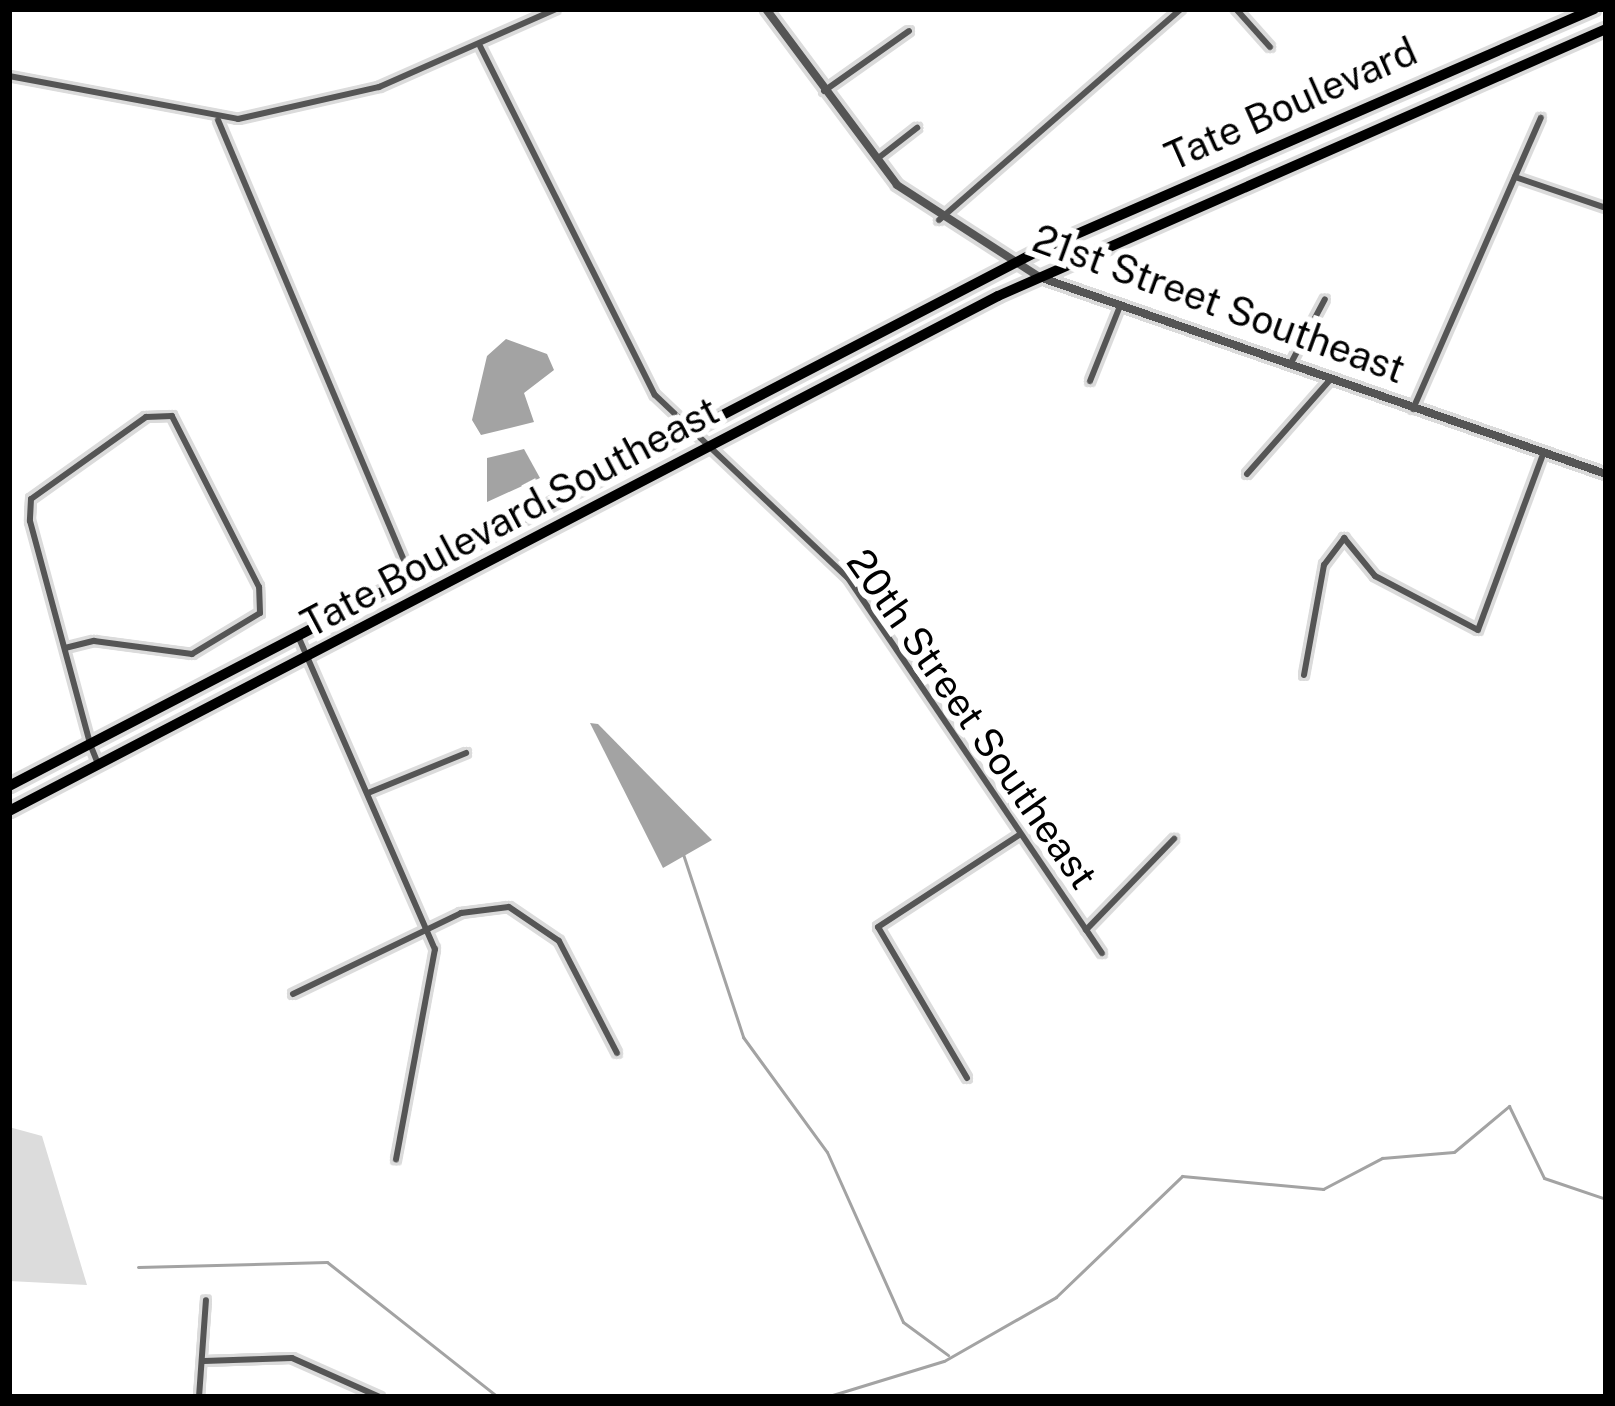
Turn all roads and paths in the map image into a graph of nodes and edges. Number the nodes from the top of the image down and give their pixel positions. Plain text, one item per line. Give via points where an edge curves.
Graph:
1 (556, 9) edge
2 (766, 9) edge
3 (1181, 9) edge
4 (1236, 9) edge
5 (1594, 9) edge
6 (1606, 29) edge
7 (909, 31) dead end
8 (479, 46) junction
9 (1270, 47) dead end
10 (9, 76) edge
11 (824, 91) junction
12 (1541, 118) dead end
13 (218, 120) junction
14 (916, 128) dead end
15 (875, 161) junction
16 (1515, 177) junction
17 (1606, 208) edge
18 (939, 220) junction
19 (1016, 262) junction
20 (1039, 277) junction
21 (1325, 299) dead end
22 (1120, 306) junction
23 (1290, 367) junction
24 (1090, 381) dead end
25 (1330, 381) junction
26 (1413, 409) junction
27 (688, 432) junction
28 (708, 448) junction
29 (1543, 454) junction
30 (1247, 474) dead end
31 (1606, 474) edge
32 (410, 577) junction
33 (298, 636) junction
34 (65, 648) junction
35 (307, 656) junction
36 (1304, 675) dead end
37 (90, 744) junction
38 (466, 753) dead end
39 (98, 764) junction
40 (9, 786) edge
41 (368, 793) junction
42 (9, 812) edge
43 (1019, 835) junction
44 (1174, 839) dead end
45 (430, 926) junction
46 (1086, 930) junction
47 (1102, 953) dead end
48 (293, 994) dead end
49 (616, 1053) dead end
50 (967, 1078) dead end
51 (396, 1159) dead end
52 (206, 1300) dead end
53 (204, 1361) junction
54 (199, 1397) edge
55 (380, 1397) edge

1 - 8 street
2 - 11 street, 21st Street Southeast
3 - 18 street
4 - 9 street
5 - 19 main road, Tate Boulevard
6 - 20 main road, Tate Boulevard
7 - 11 street
8 - 13 street via 343,98
8 - 27 street, 20th Street Southeast via 641,371
10 - 13 street
11 - 15 street, 21st Street Southeast
12 - 16 street
13 - 32 street
14 - 15 street
15 - 18 street, 21st Street Southeast
16 - 17 street
16 - 26 street
18 - 19 street, 21st Street Southeast
19 - 20 street, 21st Street Southeast
19 - 27 main road, Tate Boulevard Southeast
20 - 22 street, 21st Street Southeast
20 - 28 main road, Tate Boulevard Southeast
21 - 23 street
22 - 23 street, 21st Street Southeast
22 - 24 street
23 - 25 street, 21st Street Southeast
25 - 26 street, 21st Street Southeast
25 - 30 street
26 - 29 street, 21st Street Southeast
27 - 28 street, 20th Street Southeast
27 - 32 main road, Tate Boulevard Southeast
28 - 35 main road, Tate Boulevard Southeast
28 - 43 street, 20th Street Southeast via 856,590
29 - 31 street, 21st Street Southeast
29 - 36 street via 1478,630 1375,576 1344,538 1324,565
32 - 33 main road, Tate Boulevard Southeast
33 - 35 street
33 - 37 main road, Tate Boulevard Southeast
34 - 34 street via 196,653 251,624 262,595 172,416 146,416 33,494
34 - 37 street
35 - 39 main road, Tate Boulevard Southeast
35 - 41 street
37 - 39 street
37 - 40 main road, Tate Boulevard Southeast
38 - 41 street
39 - 42 main road, Tate Boulevard Southeast
41 - 45 street
43 - 46 street, 20th Street Southeast
43 - 50 street via 878,927
44 - 46 street
45 - 48 street
45 - 49 street via 486,906 536,918 565,950
45 - 51 street via 436,978
46 - 47 street, 20th Street Southeast
52 - 53 street
53 - 54 street
53 - 55 street via 292,1358

